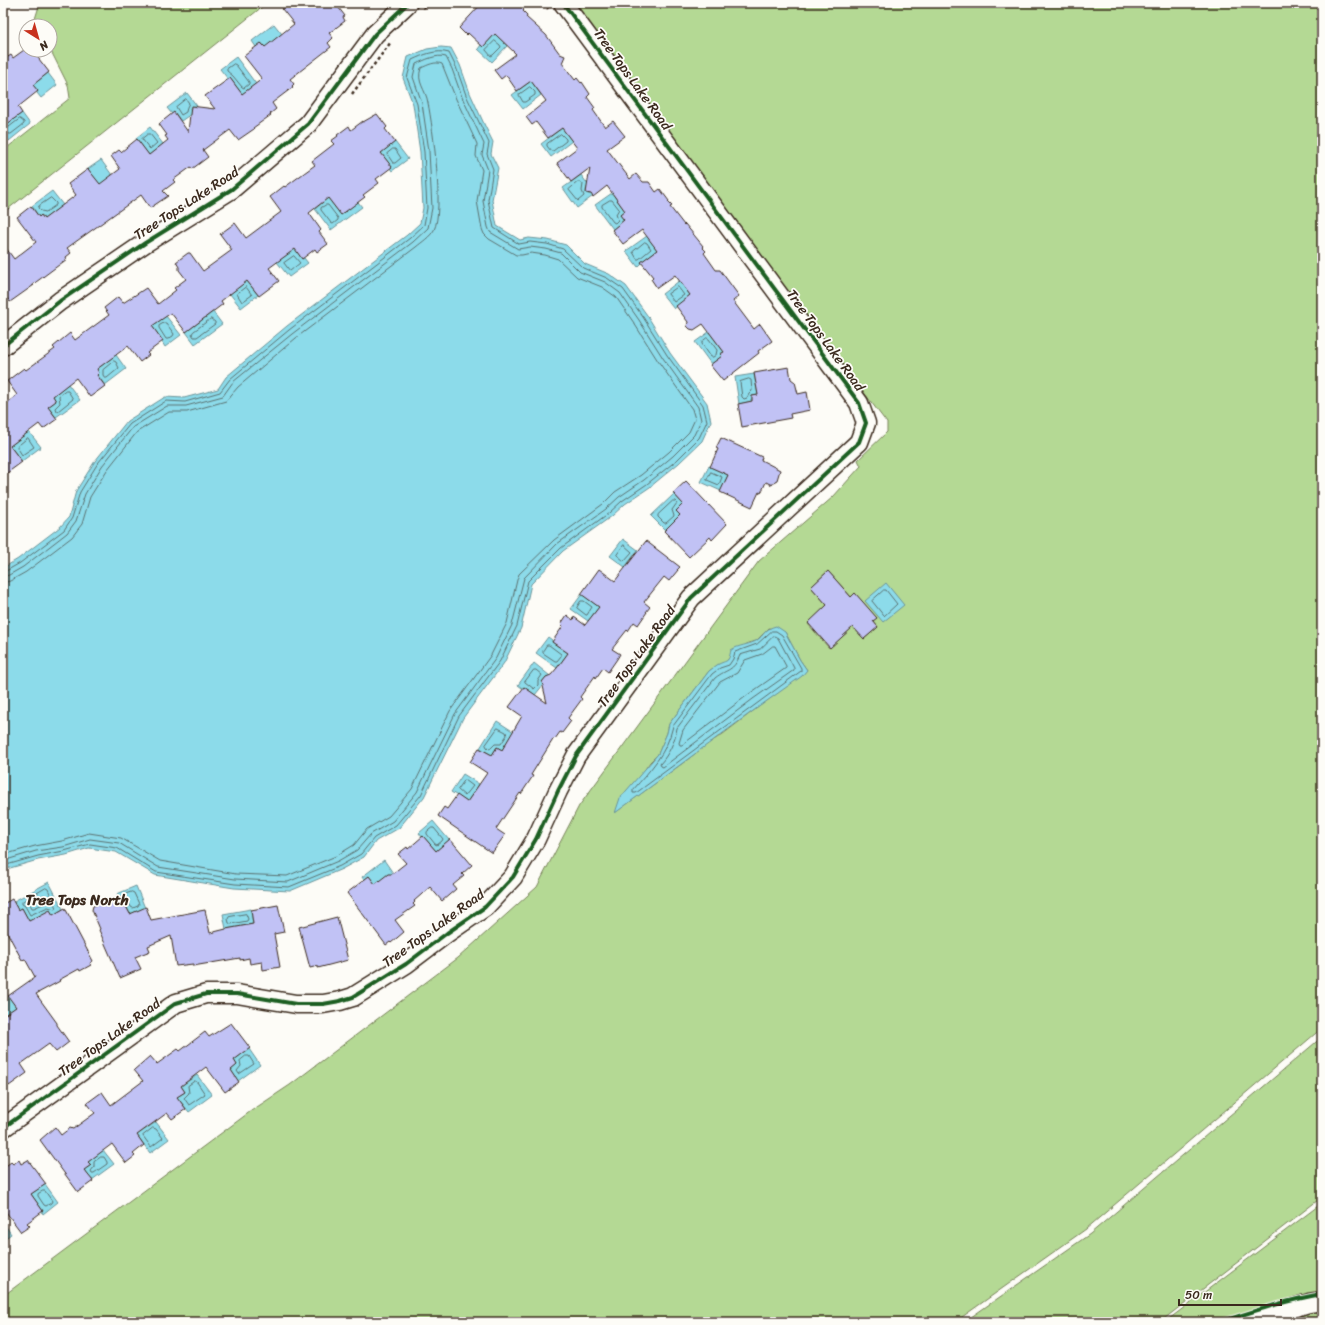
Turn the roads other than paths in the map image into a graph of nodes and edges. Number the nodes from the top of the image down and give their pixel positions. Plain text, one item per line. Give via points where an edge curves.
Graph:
1 (408, 3) edge
2 (556, 6) edge
3 (3, 346) edge
4 (3, 1128) edge
5 (1322, 1301) edge
6 (1247, 1322) edge

1 - 3 street, Tree Tops Lake Road via 375,34 308,124 232,189 145,243 60,301
2 - 4 street, Tree Tops Lake Road via 859,403 866,423 859,442 691,598 576,756 536,840 513,877 485,907 406,964 353,997 323,1004 296,1004 236,994 206,994 176,1003
5 - 6 street

